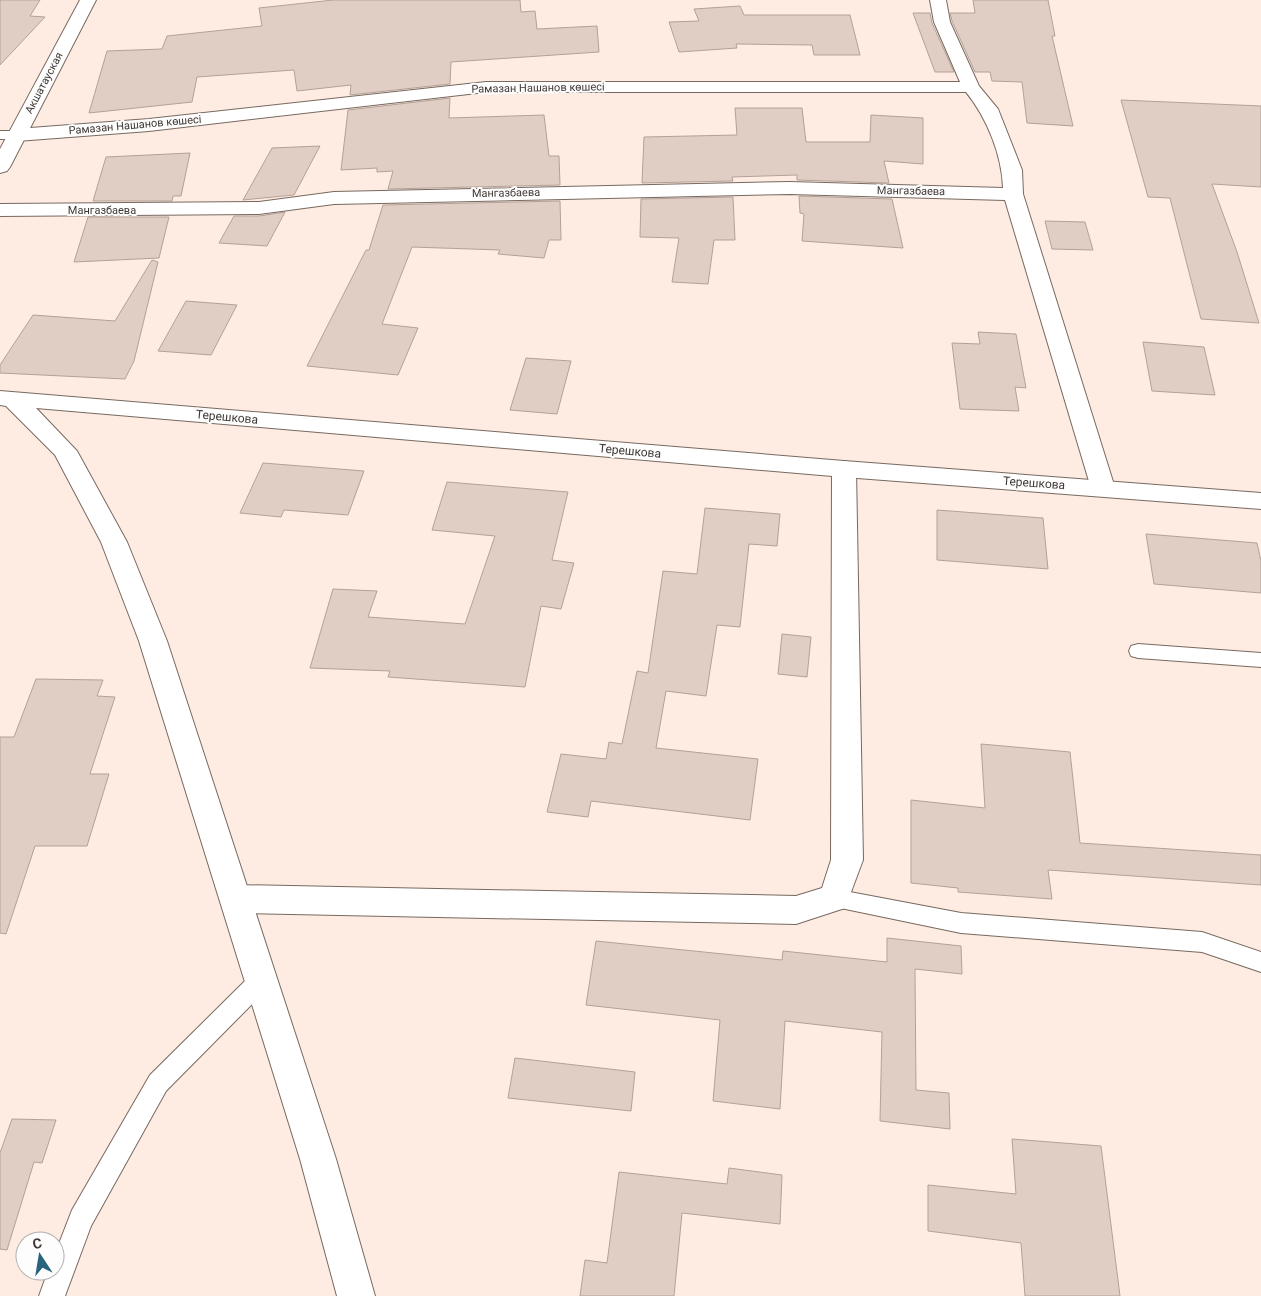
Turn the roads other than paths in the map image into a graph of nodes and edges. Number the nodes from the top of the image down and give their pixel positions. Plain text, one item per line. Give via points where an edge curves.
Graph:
1 (88, 0) edge
2 (938, 0) edge
3 (971, 87) junction
4 (8, 135) edge
5 (0, 167) edge
6 (1013, 194) junction
7 (0, 210) edge
8 (7, 399) edge
9 (844, 469) junction
10 (1103, 488) junction
11 (1261, 501) edge
12 (1138, 651) dead end
13 (1261, 660) edge
14 (834, 898) junction
15 (236, 899) junction
16 (1261, 962) edge
17 (262, 980) junction
18 (52, 1296) edge
19 (356, 1296) edge

1 - 4 street, Акшатауская
2 - 3 street via 942,22
3 - 4 street, Рамазан Нашанов көшесі via 486,87 150,125
3 - 6 street via 989,109 1012,170
4 - 5 street, Акшатауская
6 - 7 street, Мангазбаева via 790,188 334,198 259,208
6 - 10 street
8 - 9 street, Терешкова
8 - 15 street via 65,451 114,542 153,641
9 - 10 street, Терешкова
9 - 14 street via 847,860
10 - 11 street, Терешкова
12 - 13 lane
14 - 15 street via 796,910
14 - 16 lane via 961,923 1202,942
15 - 17 street
17 - 18 lane via 158,1083 81,1219
17 - 19 street via 318,1159

